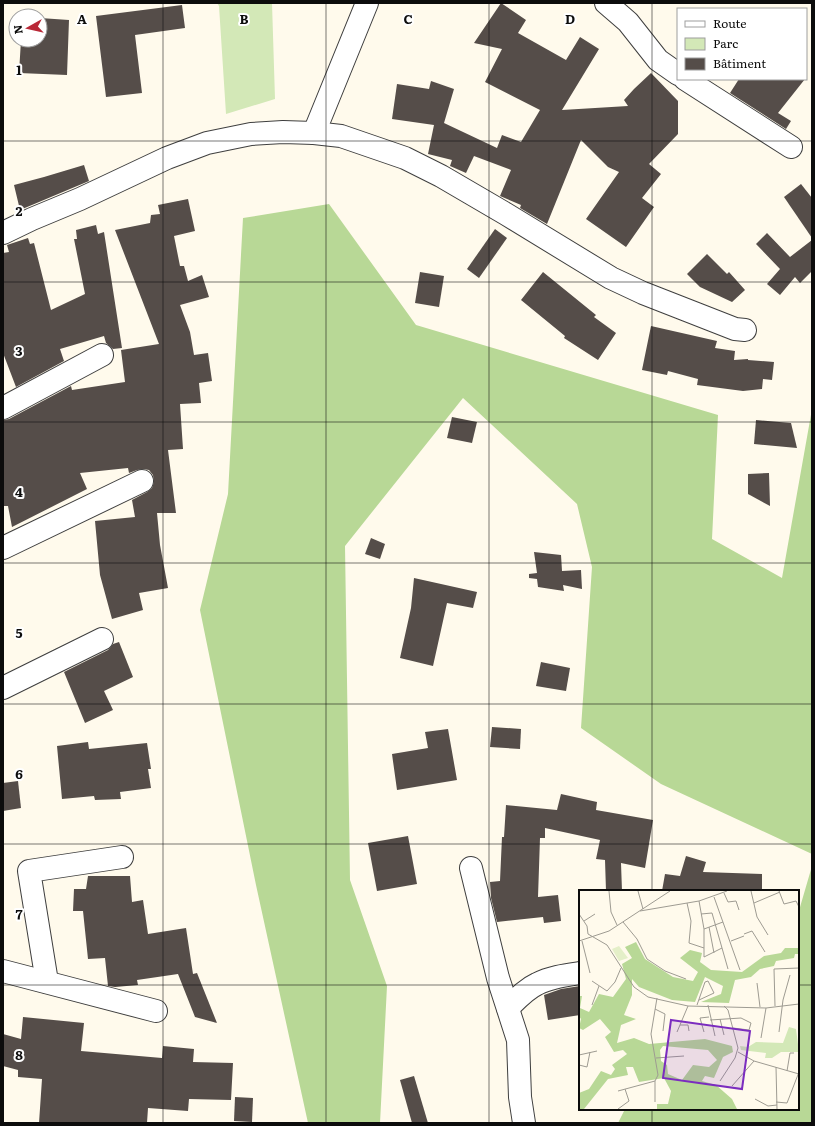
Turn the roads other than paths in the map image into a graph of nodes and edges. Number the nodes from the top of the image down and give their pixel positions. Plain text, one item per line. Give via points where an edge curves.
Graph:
1 (367, 3) edge
2 (606, 3) edge
3 (677, 73) edge
4 (688, 80) edge
5 (314, 133) junction
6 (791, 147) dead end
7 (3, 233) edge
8 (745, 330) dead end
9 (102, 355) dead end
10 (3, 408) edge
11 (142, 481) dead end
12 (3, 548) edge
13 (102, 639) dead end
14 (3, 688) edge
15 (122, 857) dead end
16 (471, 868) dead end
17 (3, 971) edge
18 (579, 973) edge
19 (47, 982) junction
20 (508, 1008) junction
21 (156, 1011) dead end
22 (524, 1123) edge

1 - 5 street
2 - 3 street via 632,26 658,60
4 - 6 street
5 - 7 street via 251,134 208,143 166,158
5 - 8 street via 341,136 405,158 441,176 611,278 735,329
9 - 10 street
11 - 12 street
13 - 14 street
15 - 19 street via 29,872
16 - 20 street via 498,978
17 - 19 street
18 - 20 street via 552,978 537,984
19 - 21 street
20 - 22 street via 518,1040 520,1097

